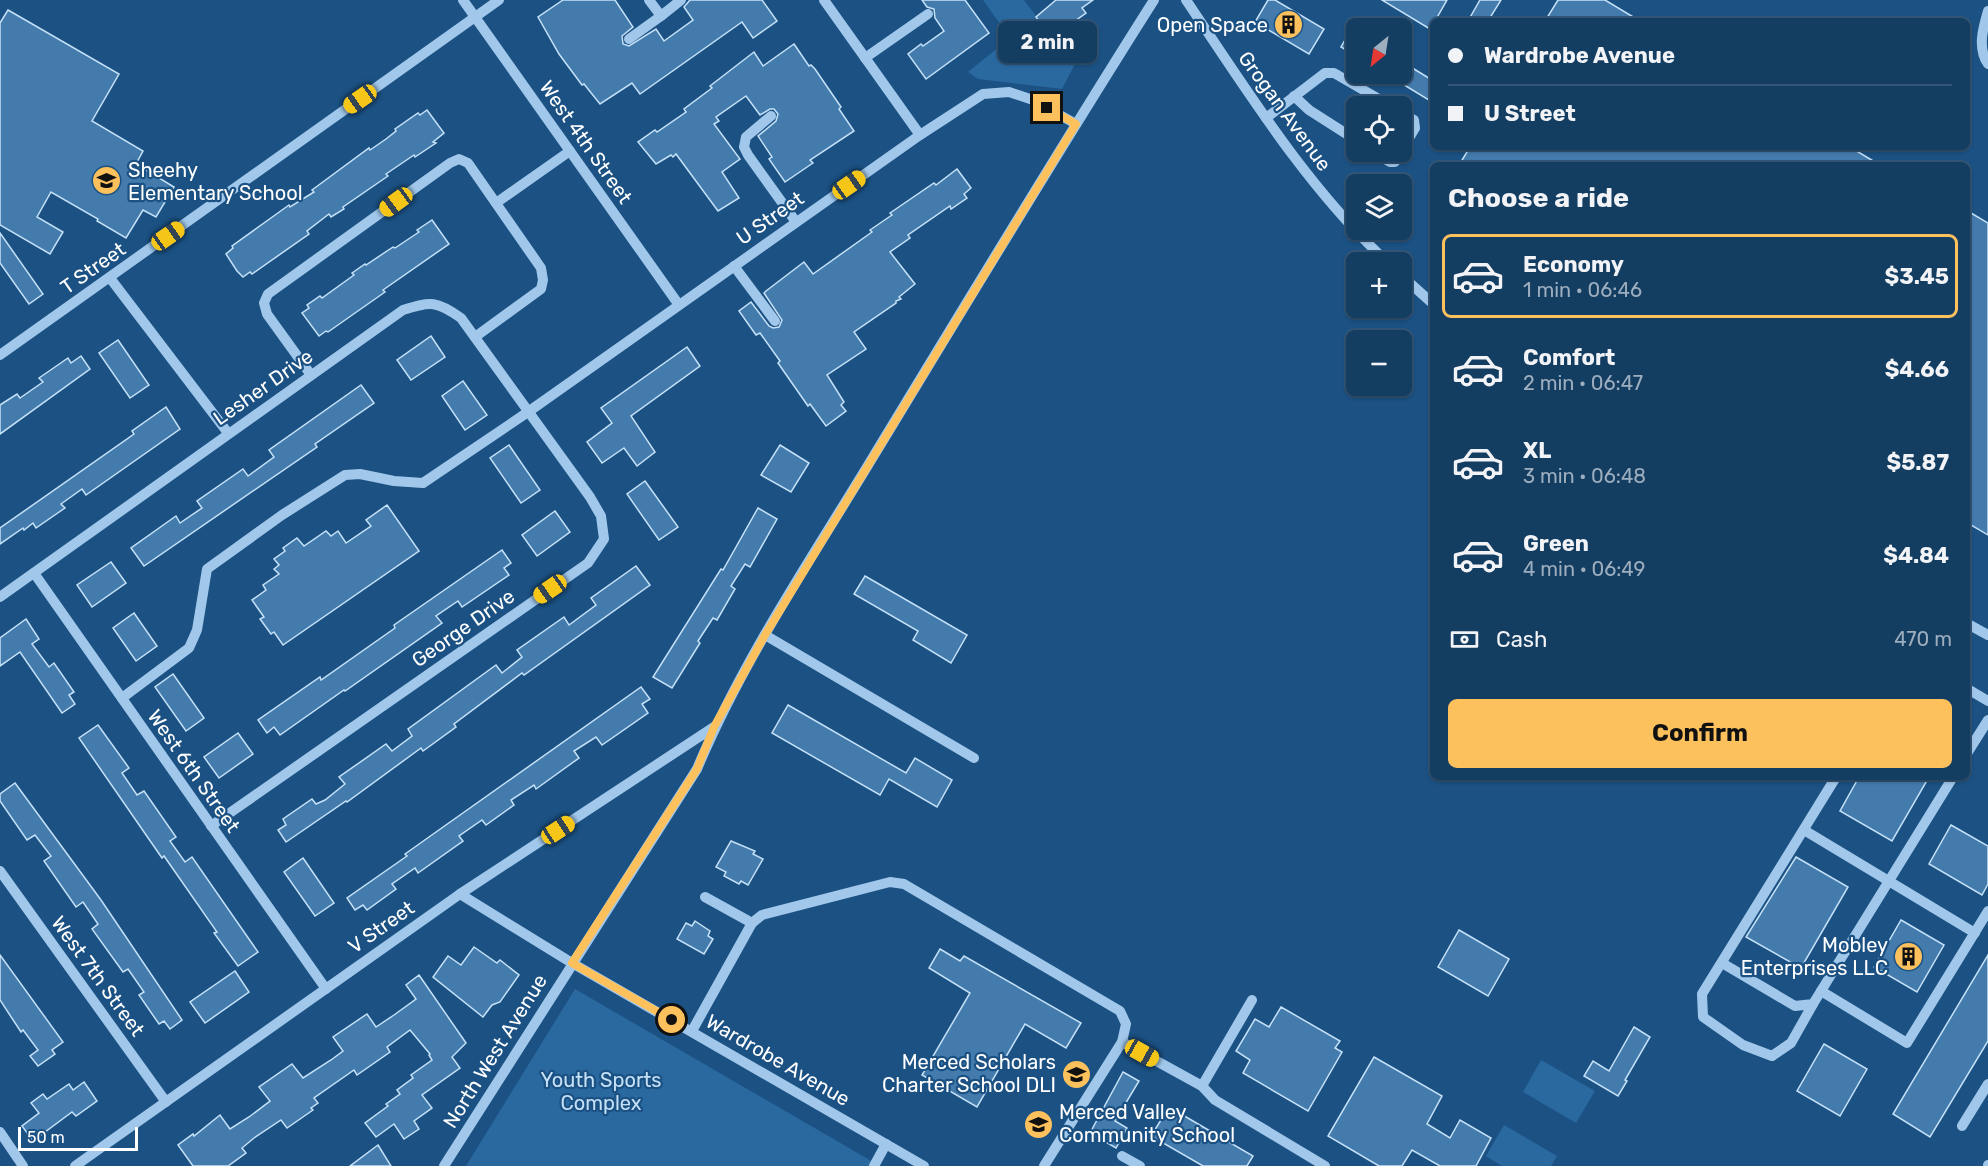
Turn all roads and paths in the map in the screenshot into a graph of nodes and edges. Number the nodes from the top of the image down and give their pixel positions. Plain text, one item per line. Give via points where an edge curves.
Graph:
1 (463, 0) edge
2 (499, 0) edge
3 (649, 0) edge
4 (681, 0) edge
5 (824, 0) edge
6 (1154, 0) edge
7 (1186, 0) edge
8 (1988, 10) edge
9 (927, 14) dead end
10 (661, 16) junction
11 (476, 17) junction
12 (629, 39) dead end
13 (865, 58) junction
14 (1988, 63) edge
15 (1294, 96) junction
16 (1374, 96) edge
17 (771, 116) dead end
18 (1266, 118) junction
19 (1412, 119) edge
20 (1076, 124) junction
21 (1412, 133) edge
22 (1346, 134) edge
23 (920, 135) junction
24 (570, 151) junction
25 (496, 203) junction
26 (796, 222) junction
27 (1377, 252) edge
28 (734, 266) junction
29 (110, 278) junction
30 (1412, 285) edge
31 (1430, 301) edge
32 (679, 305) junction
33 (775, 321) dead end
34 (475, 337) junction
35 (0, 356) edge
36 (311, 375) junction
37 (528, 412) junction
38 (228, 433) junction
39 (34, 573) junction
40 (0, 597) edge
41 (1970, 625) edge
42 (765, 635) junction
43 (1988, 635) edge
44 (1970, 690) edge
45 (122, 698) junction
46 (1988, 701) edge
47 (1988, 720) edge
48 (714, 727) junction
49 (1970, 749) edge
50 (974, 758) dead end
51 (1834, 780) edge
52 (1951, 780) edge
53 (211, 826) junction
54 (1804, 830) junction
55 (0, 871) edge
56 (1889, 880) junction
57 (460, 894) junction
58 (705, 897) dead end
59 (1988, 911) edge
60 (752, 923) junction
61 (1975, 933) junction
62 (572, 963) junction
63 (1722, 963) junction
64 (326, 989) junction
65 (1821, 991) junction
66 (1252, 1000) dead end
67 (1814, 1004) junction
68 (692, 1031) junction
69 (1122, 1042) junction
70 (1988, 1084) edge
71 (1202, 1086) junction
72 (166, 1102) junction
73 (1962, 1126) dead end
74 (0, 1132) edge
75 (886, 1144) junction
76 (1122, 1156) dead end
77 (24, 1166) edge
78 (75, 1166) edge
79 (444, 1166) edge
80 (874, 1166) edge
81 (924, 1166) edge
82 (1044, 1166) edge
83 (1140, 1166) edge
84 (1325, 1166) edge

1 - 11 street, West 4th Street
2 - 11 street, T Street
3 - 10 street
4 - 10 street
5 - 13 street
6 - 20 street, North West Avenue
7 - 18 street, Grogan Avenue
8 - 14 street via 1981,39
9 - 13 street
10 - 12 street
11 - 24 street, West 4th Street
11 - 29 street, T Street
13 - 23 street
15 - 16 street via 1325,73 1334,73
15 - 18 street
15 - 22 street
17 - 26 street via 746,137 744,147
18 - 27 street, Grogan Avenue via 1306,174
19 - 21 street
20 - 23 street, U Street via 1033,100 1009,92 983,94
20 - 42 street, North West Avenue
23 - 26 street, U Street
24 - 25 street
24 - 32 street, West 4th Street
25 - 34 street via 542,268 543,280 541,289
25 - 36 street via 468,163 459,159 268,294 264,303 267,314
26 - 28 street, U Street
28 - 32 street, U Street
28 - 33 street
29 - 35 street, T Street
29 - 38 street
30 - 31 street
32 - 37 street, U Street
34 - 36 street, Lesher Drive via 461,318 443,305 423,304 403,310
34 - 37 street, Lesher Drive
36 - 38 street, Lesher Drive
37 - 45 street, U Street via 423,483 345,474 225,555 207,569 197,630 189,648
37 - 53 street, George Drive via 601,516 604,538 588,562
38 - 39 street, Lesher Drive
39 - 40 street, Lesher Drive
39 - 45 street, West 6th Street
41 - 43 street
42 - 48 street, North West Avenue
42 - 50 street
44 - 46 street
45 - 53 street, West 6th Street
47 - 49 street
48 - 57 street, V Street
48 - 62 street, North West Avenue via 697,769
51 - 54 street
52 - 56 street
53 - 64 street, West 6th Street
54 - 56 street
54 - 63 street
55 - 72 street, West 7th Street
56 - 61 street
56 - 65 street
57 - 62 street, Wardrobe Avenue
57 - 64 street, V Street
58 - 60 street
59 - 61 street
60 - 68 street
60 - 69 street via 762,915 783,909 890,882 904,884 1120,1011 1125,1024
61 - 65 street via 1907,1043
62 - 68 street, Wardrobe Avenue
62 - 79 street, North West Avenue
63 - 67 street via 1795,1006
63 - 67 street via 1702,994 1704,1017 1743,1045 1772,1056 1791,1043
64 - 72 street, V Street
65 - 67 street
66 - 71 street
68 - 75 street, Wardrobe Avenue
69 - 71 street
69 - 82 street
70 - 73 street
71 - 84 street via 1215,1100
72 - 78 street, V Street
74 - 77 street
75 - 80 street
75 - 81 street, Wardrobe Avenue
76 - 83 street

